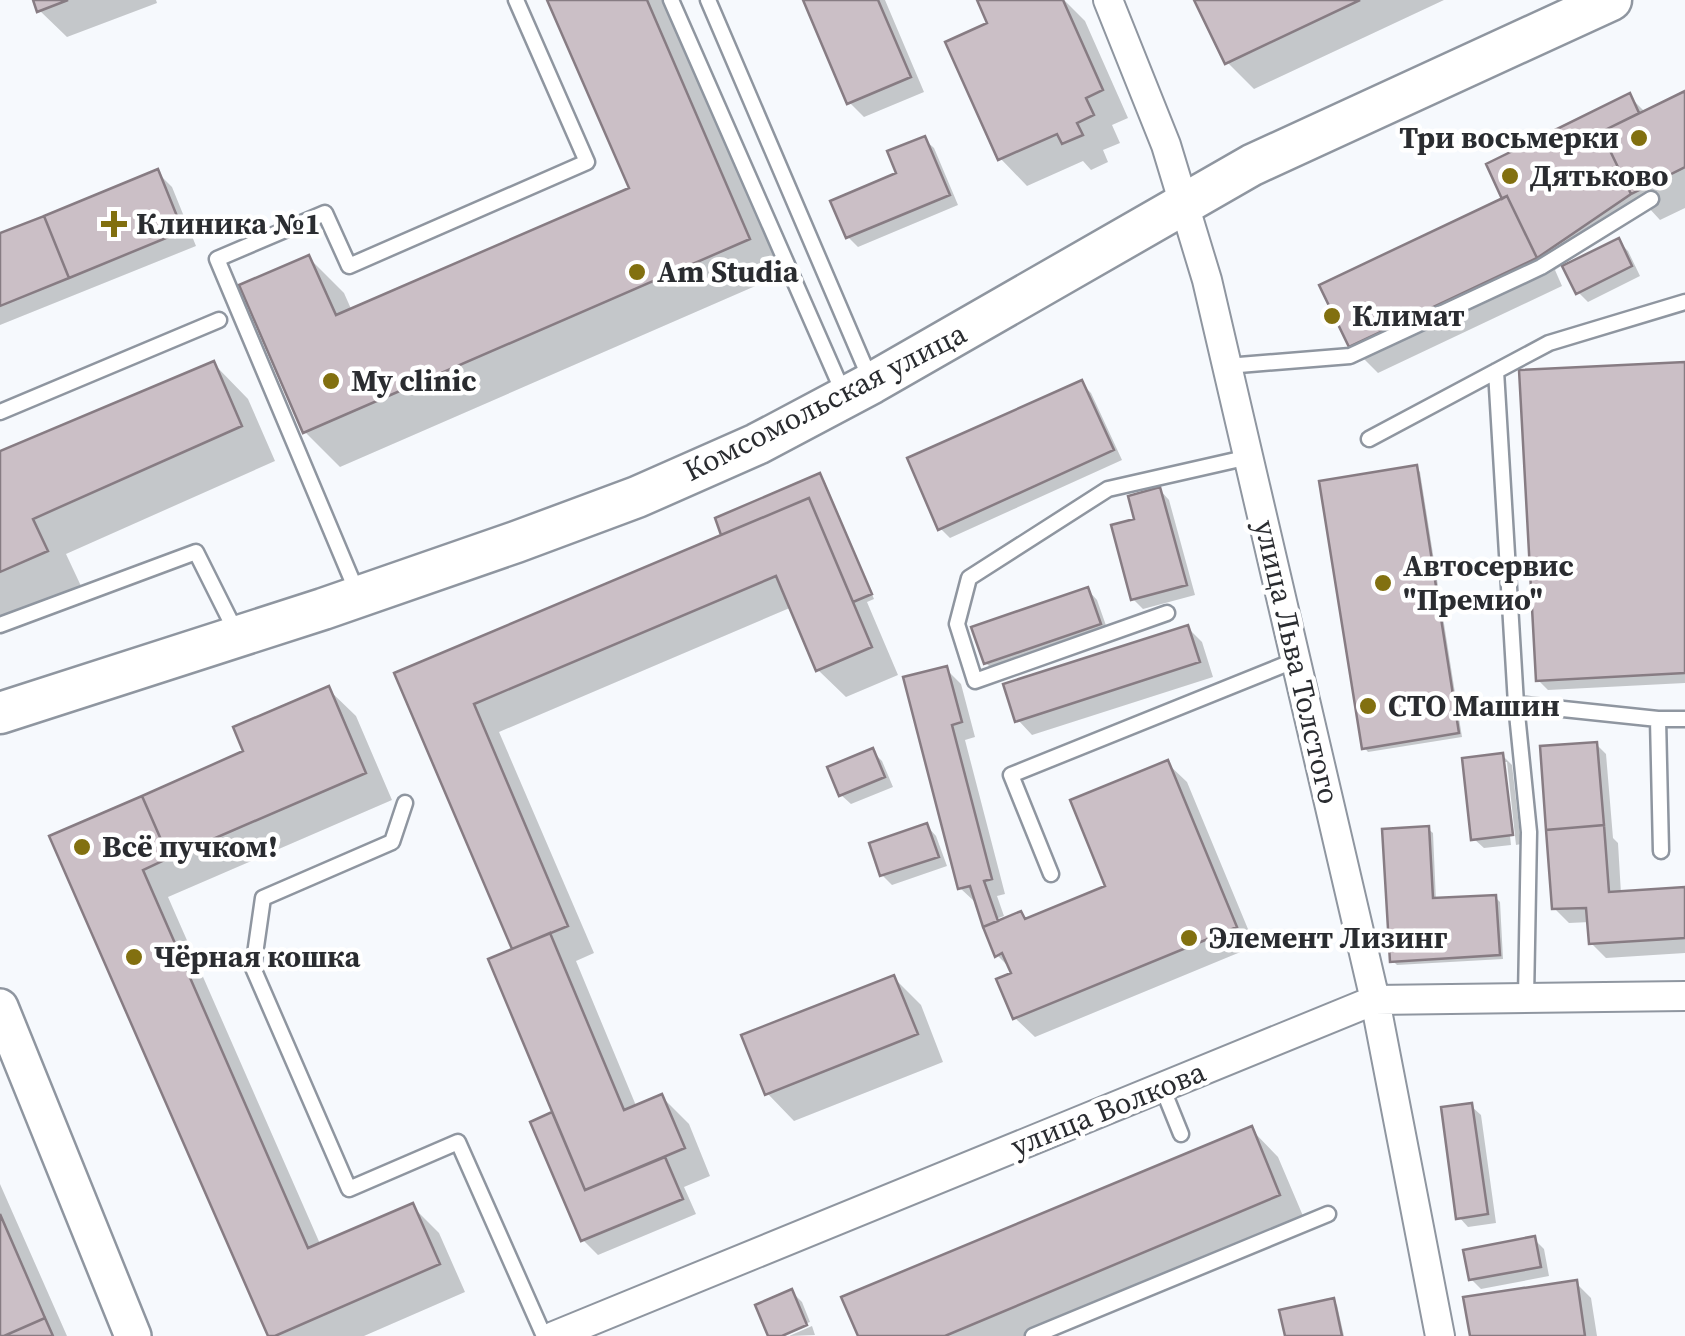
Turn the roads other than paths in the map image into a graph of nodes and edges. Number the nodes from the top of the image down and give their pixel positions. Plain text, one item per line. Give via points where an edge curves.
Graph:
1 (516, 0) edge
2 (670, 0) edge
3 (708, 0) edge
4 (1108, 0) edge
5 (1611, 0) edge
6 (1651, 199) dead end
7 (1184, 204) junction
8 (1685, 302) edge
9 (219, 320) dead end
10 (1228, 366) junction
11 (1496, 371) junction
12 (858, 391) junction
13 (0, 412) edge
14 (1369, 439) dead end
15 (1249, 457) junction
16 (359, 596) junction
17 (1167, 613) dead end
18 (0, 625) edge
19 (238, 637) junction
20 (1296, 660) junction
21 (1516, 704) junction
22 (0, 714) edge
23 (1658, 718) junction
24 (1685, 719) edge
25 (405, 803) dead end
26 (1661, 851) dead end
27 (1051, 874) dead end
28 (1685, 996) edge
29 (1526, 998) junction
30 (1376, 1000) junction
31 (0, 1007) edge
32 (1162, 1087) junction
33 (1181, 1134) dead end
34 (1328, 1214) dead end
35 (133, 1336) edge
36 (544, 1336) edge
37 (554, 1336) edge
38 (1033, 1336) edge
39 (1440, 1336) edge

1 - 16 lane via 587,162 348,266 325,213 216,259
2 - 12 lane
3 - 12 lane
4 - 7 street, улица Льва Толстого
5 - 7 main road, Комсомольская улица
6 - 10 lane via 1542,267 1350,356
7 - 10 street, улица Льва Толстого
7 - 12 main road, Комсомольская улица
8 - 11 lane via 1549,343
9 - 13 lane
10 - 15 street, улица Льва Толстого
11 - 14 lane
11 - 21 lane
12 - 16 main road, Комсомольская улица via 637,497
15 - 17 lane via 1108,489 970,578 957,624 976,681
15 - 20 street, улица Льва Толстого
16 - 19 main road, Комсомольская улица
18 - 19 lane via 196,552
19 - 22 main road, Комсомольская улица
20 - 27 lane via 1011,776
20 - 30 street, улица Льва Толстого
21 - 23 lane
21 - 29 lane via 1529,832
23 - 24 lane
23 - 26 lane
25 - 36 lane via 392,842 263,898 253,968 350,1189 458,1142
28 - 29 street, улица Волкова
29 - 30 street, улица Волкова
30 - 32 street, улица Волкова
30 - 39 street, улица Льва Толстого
31 - 35 street
32 - 33 lane
32 - 37 street, улица Волкова
34 - 38 lane

